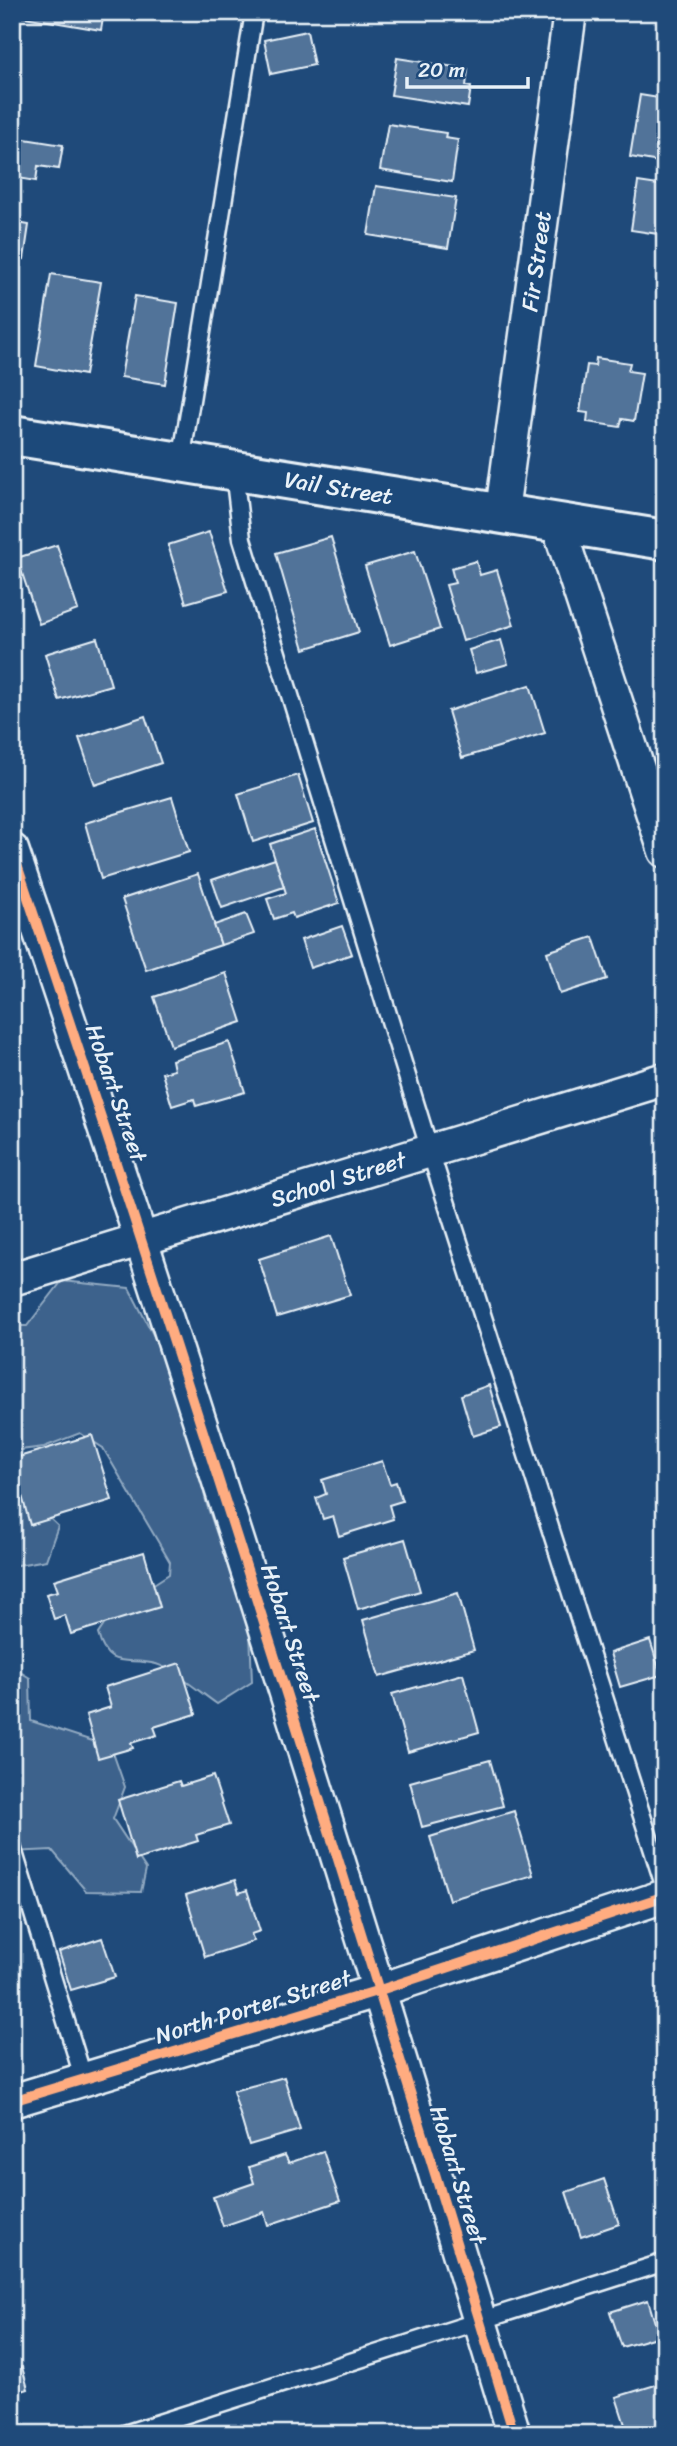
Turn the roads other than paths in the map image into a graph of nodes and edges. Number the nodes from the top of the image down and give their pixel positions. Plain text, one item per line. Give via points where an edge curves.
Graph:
1 (254, 12) edge
2 (570, 12) edge
3 (12, 435) edge
4 (181, 462) junction
5 (234, 469) junction
6 (502, 512) junction
7 (557, 522) junction
8 (665, 540) edge
9 (12, 850) edge
10 (665, 851) edge
11 (665, 1079) edge
12 (430, 1151) junction
13 (143, 1239) junction
14 (12, 1279) edge
15 (12, 1846) edge
16 (665, 1888) edge
17 (665, 1896) edge
18 (380, 1990) junction
19 (84, 2080) junction
20 (12, 2101) edge
21 (665, 2262) edge
22 (480, 2320) junction
23 (124, 2434) edge
24 (514, 2434) edge

1 - 4 lane
2 - 6 street, Fir Street
3 - 4 street, Vail Street
4 - 5 street, Vail Street
5 - 6 street, Vail Street
5 - 12 lane via 242,538
6 - 7 street, Vail Street
7 - 8 street, Vail Street
7 - 10 street
9 - 13 street, Hobart Street
11 - 12 street, School Street
12 - 13 street, School Street
12 - 16 lane
13 - 14 street, School Street
13 - 18 street, Hobart Street
15 - 19 lane
17 - 18 street, North Porter Street
18 - 19 street, North Porter Street
18 - 22 street, Hobart Street
19 - 20 street, North Porter Street
21 - 22 lane
22 - 23 lane
22 - 24 street, Hobart Street

